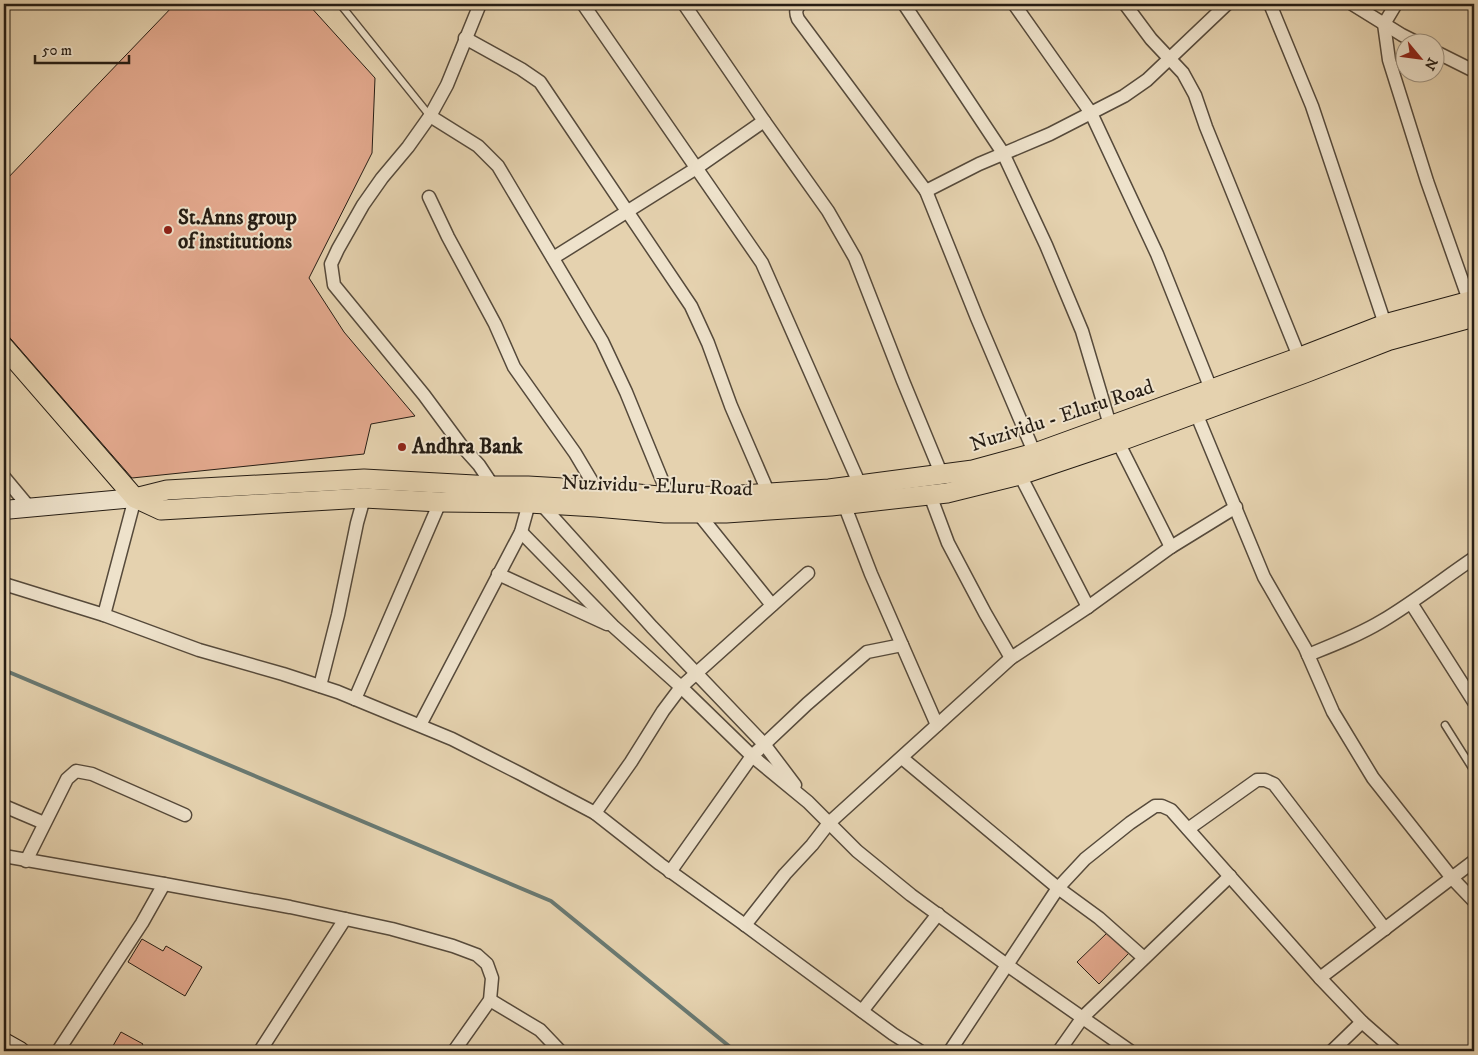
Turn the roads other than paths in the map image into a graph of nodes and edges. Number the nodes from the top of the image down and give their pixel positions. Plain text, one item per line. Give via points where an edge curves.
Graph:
1 (340, 4) edge
2 (480, 4) edge
3 (583, 4) edge
4 (684, 4) edge
5 (800, 4) edge
6 (904, 4) edge
7 (1014, 4) edge
8 (1124, 4) edge
9 (1227, 4) edge
10 (1270, 4) edge
11 (1352, 4) edge
12 (1396, 4) edge
13 (1384, 24) junction
14 (1398, 32) edge
15 (466, 38) junction
16 (1446, 57) edge
17 (1170, 59) junction
18 (1474, 71) edge
19 (1091, 113) junction
20 (430, 116) junction
21 (764, 121) junction
22 (1003, 153) junction
23 (696, 169) junction
24 (926, 191) junction
25 (429, 197) dead end
26 (628, 212) junction
27 (552, 258) junction
28 (1473, 306) edge
29 (1385, 324) junction
30 (4, 346) edge
31 (1303, 365) junction
32 (1211, 389) junction
33 (1196, 412) junction
34 (1114, 434) junction
35 (1038, 460) junction
36 (941, 473) junction
37 (1020, 475) junction
38 (4, 477) edge
39 (860, 485) junction
40 (597, 490) junction
41 (769, 494) junction
42 (492, 495) junction
43 (930, 495) junction
44 (669, 497) junction
45 (135, 498) junction
46 (364, 498) junction
47 (533, 498) junction
48 (440, 502) junction
49 (844, 504) junction
50 (29, 507) junction
51 (1236, 508) junction
52 (4, 510) edge
53 (698, 513) junction
54 (521, 532) junction
55 (1171, 547) junction
56 (1474, 558) edge
57 (808, 573) dead end
58 (498, 574) junction
59 (4, 584) edge
60 (1411, 603) junction
61 (772, 605) junction
62 (1088, 607) junction
63 (104, 615) junction
64 (616, 628) junction
65 (902, 645) junction
66 (1308, 655) junction
67 (1011, 658) junction
68 (696, 673) junction
69 (320, 686) junction
70 (681, 687) junction
71 (355, 699) junction
72 (1474, 702) edge
73 (420, 725) junction
74 (937, 725) junction
75 (1445, 725) dead end
76 (764, 744) junction
77 (752, 756) junction
78 (902, 758) junction
79 (1474, 771) edge
80 (808, 802) junction
81 (4, 806) edge
82 (595, 813) junction
83 (185, 815) dead end
84 (44, 823) junction
85 (829, 823) junction
86 (1188, 829) junction
87 (4, 856) edge
88 (26, 861) junction
89 (1474, 861) edge
90 (670, 872) junction
91 (1230, 876) junction
92 (1452, 878) junction
93 (164, 884) junction
94 (1058, 888) junction
95 (1474, 901) edge
96 (938, 914) junction
97 (345, 919) junction
98 (745, 925) junction
99 (1385, 929) junction
100 (1144, 958) junction
101 (1007, 965) junction
102 (1320, 978) junction
103 (490, 1000) junction
104 (862, 1011) junction
105 (1083, 1017) junction
106 (1362, 1022) junction
107 (4, 1042) edge
108 (20, 1051) edge
109 (58, 1051) edge
110 (260, 1051) edge
111 (454, 1051) edge
112 (560, 1051) edge
113 (920, 1051) edge
114 (950, 1051) edge
115 (1059, 1051) edge
116 (1130, 1051) edge
117 (1332, 1051) edge
118 (1395, 1051) edge

1 - 20 lane
2 - 15 street
3 - 23 street
4 - 21 street
5 - 24 street via 796,9 798,19
6 - 22 street
7 - 19 street
8 - 17 street
9 - 17 street
10 - 29 street via 1312,106
11 - 13 street
12 - 13 street
13 - 14 street
13 - 28 street via 1389,60 1427,181
15 - 20 street
15 - 26 street via 540,82
16 - 18 street
17 - 19 street via 1124,96
17 - 31 street via 1183,72 1195,95
19 - 22 street
19 - 32 street via 1157,254
20 - 27 street via 478,146 498,166
20 - 42 street via 377,184 349,228 331,264 334,285 479,465
21 - 23 street
21 - 36 street via 828,210 854,258
22 - 24 street
22 - 34 street via 1082,331
23 - 26 street
23 - 39 street via 762,263
24 - 35 street via 976,318
25 - 40 street via 514,367
26 - 27 street
26 - 41 street via 691,306
27 - 44 street via 602,341
28 - 29 main road, Nuzividu - Eluru Road
28 - 31 main road, Nuzividu - Eluru Road via 1390,340
29 - 31 main road, Nuzividu - Eluru Road
30 - 45 main road
31 - 32 main road, Nuzividu - Eluru Road
31 - 33 main road, Nuzividu - Eluru Road
32 - 34 main road, Nuzividu - Eluru Road
33 - 34 main road, Nuzividu - Eluru Road
33 - 51 street
34 - 35 main road, Nuzividu - Eluru Road
34 - 55 street
35 - 36 main road, Nuzividu - Eluru Road
35 - 37 main road, Nuzividu - Eluru Road
36 - 39 main road, Nuzividu - Eluru Road
37 - 43 main road, Nuzividu - Eluru Road
37 - 62 street
38 - 50 street
39 - 41 main road, Nuzividu - Eluru Road
40 - 44 main road, Nuzividu - Eluru Road
40 - 47 main road, Nuzividu - Eluru Road
41 - 44 main road, Nuzividu - Eluru Road
42 - 45 main road via 364,479 167,490
42 - 47 main road
42 - 48 main road
43 - 49 main road, Nuzividu - Eluru Road
43 - 67 street via 948,543
45 - 46 main road via 161,510
45 - 50 main road
45 - 63 street
46 - 48 main road
46 - 69 street
47 - 53 main road, Nuzividu - Eluru Road via 596,507
47 - 54 street
47 - 68 street
48 - 71 street
49 - 53 main road, Nuzividu - Eluru Road
49 - 65 street
50 - 52 main road
51 - 55 street
51 - 66 street via 1264,576
53 - 61 street
54 - 58 street
54 - 64 street
55 - 62 street
56 - 60 street
57 - 61 street
58 - 64 street
58 - 73 street
59 - 63 street
60 - 66 street via 1346,640
60 - 72 street
61 - 68 street
62 - 67 street
63 - 69 street via 198,650
64 - 70 street
65 - 74 street
65 - 76 street via 867,652
66 - 92 street via 1333,712 1373,778
67 - 74 street
68 - 70 street
68 - 76 street
69 - 71 street
70 - 77 street
70 - 82 street
71 - 73 street
73 - 82 street
74 - 78 street
75 - 79 lane
76 - 77 street
76 - 80 street
77 - 80 street
77 - 90 street
78 - 85 street
78 - 94 street
80 - 85 street
81 - 84 street
82 - 90 street
83 - 84 street via 92,774 76,771 67,779
84 - 88 street
85 - 96 street via 857,851
85 - 98 street
86 - 91 street
86 - 94 street via 1171,810 1156,806 1130,822 1085,859
86 - 99 street via 1257,780 1274,784
87 - 88 street
88 - 93 street
89 - 92 street
90 - 98 street
91 - 100 street
91 - 102 street
92 - 95 street
92 - 99 street
93 - 97 street
93 - 109 street
94 - 100 street via 1099,918
94 - 101 street
96 - 101 street
96 - 104 street
97 - 103 street via 392,929 477,955 487,964 492,978
97 - 110 street
98 - 104 street
99 - 102 street
100 - 105 street
101 - 105 street
101 - 114 street
102 - 106 street
103 - 111 street
103 - 112 street via 540,1030
104 - 113 street
105 - 115 street
105 - 116 street
106 - 117 street
106 - 118 street
107 - 108 main road

